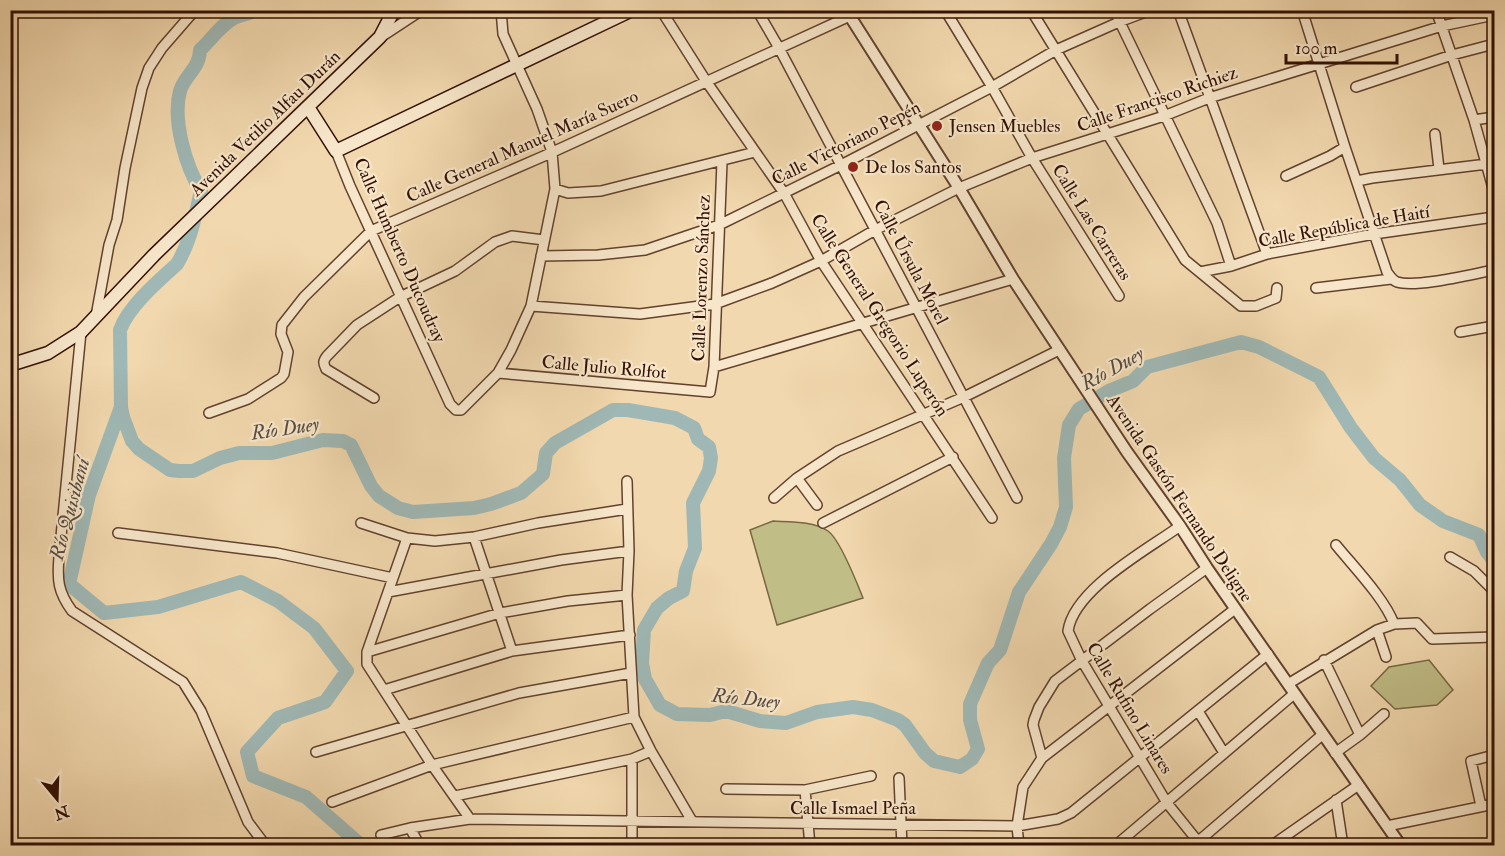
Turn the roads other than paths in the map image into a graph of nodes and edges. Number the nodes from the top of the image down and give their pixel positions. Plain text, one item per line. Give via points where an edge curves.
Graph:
1 (195, 10) edge
2 (394, 10) edge
3 (422, 10) edge
4 (501, 10) edge
5 (632, 10) edge
6 (662, 10) edge
7 (757, 10) edge
8 (863, 10) edge
9 (945, 10) edge
10 (1031, 10) edge
11 (1114, 10) edge
12 (1151, 10) edge
13 (1178, 10) edge
14 (1302, 10) edge
15 (1436, 10) edge
16 (848, 13) edge
17 (1494, 15) edge
18 (1119, 22) junction
19 (1442, 26) junction
20 (380, 37) junction
21 (1494, 44) edge
22 (779, 48) junction
23 (1056, 50) junction
24 (1452, 55) junction
25 (1319, 64) junction
26 (519, 66) junction
27 (706, 81) junction
28 (992, 87) junction
29 (1356, 87) dead end
30 (1209, 98) junction
31 (308, 107) junction
32 (1164, 116) junction
33 (1494, 117) edge
34 (1474, 120) junction
35 (919, 124) junction
36 (1435, 134) dead end
37 (1106, 135) junction
38 (1345, 147) junction
39 (336, 151) junction
40 (552, 152) junction
41 (755, 152) junction
42 (1032, 158) junction
43 (722, 162) junction
44 (1487, 164) junction
45 (841, 165) junction
46 (1439, 169) junction
47 (1286, 176) dead end
48 (1357, 181) junction
49 (959, 188) junction
50 (555, 189) junction
51 (1494, 192) edge
52 (784, 193) junction
53 (1494, 217) edge
54 (719, 225) junction
55 (875, 230) junction
56 (372, 231) junction
57 (1374, 234) junction
58 (544, 240) junction
59 (1268, 254) junction
60 (542, 256) junction
61 (822, 261) junction
62 (1231, 266) junction
63 (1494, 270) edge
64 (1200, 272) junction
65 (1013, 279) junction
66 (1394, 280) junction
67 (1277, 288) dead end
68 (1316, 288) dead end
69 (1119, 296) dead end
70 (400, 297) junction
71 (715, 304) junction
72 (531, 306) junction
73 (916, 308) junction
74 (96, 316) junction
75 (863, 323) junction
76 (1494, 326) edge
77 (81, 332) junction
78 (1460, 332) dead end
79 (1059, 350) junction
80 (10, 365) edge
81 (714, 367) junction
82 (498, 373) junction
83 (708, 393) joint
84 (374, 398) dead end
85 (964, 398) junction
86 (209, 413) dead end
87 (924, 414) junction
88 (953, 457) junction
89 (797, 477) junction
90 (627, 481) dead end
91 (774, 498) dead end
92 (1017, 498) dead end
93 (817, 505) dead end
94 (627, 509) junction
95 (992, 518) dead end
96 (361, 523) dead end
97 (823, 523) dead end
98 (1180, 526) junction
99 (118, 533) dead end
100 (474, 537) junction
101 (407, 538) junction
102 (1336, 545) dead end
103 (629, 551) junction
104 (1450, 557) dead end
105 (1207, 568) junction
106 (487, 574) junction
107 (393, 578) junction
108 (1494, 591) edge
109 (388, 592) junction
110 (627, 595) junction
111 (1235, 609) junction
112 (500, 613) junction
113 (1394, 624) junction
114 (1377, 630) junction
115 (630, 635) junction
116 (1494, 637) edge
117 (512, 651) junction
118 (367, 652) junction
119 (1268, 654) junction
120 (1386, 657) dead end
121 (1324, 660) junction
122 (1082, 661) junction
123 (631, 673) junction
124 (1288, 684) junction
125 (384, 690) junction
126 (1294, 694) junction
127 (1110, 706) junction
128 (1198, 711) junction
129 (1384, 714) dead end
130 (634, 717) junction
131 (407, 726) junction
132 (1322, 735) junction
133 (1360, 735) junction
134 (651, 751) junction
135 (316, 752) dead end
136 (1224, 753) junction
137 (1335, 753) junction
138 (1494, 755) edge
139 (1140, 756) junction
140 (1042, 758) junction
141 (632, 759) junction
142 (432, 765) junction
143 (871, 776) dead end
144 (899, 778) dead end
145 (1358, 786) junction
146 (726, 789) dead end
147 (805, 790) junction
148 (455, 796) junction
149 (1336, 800) junction
150 (332, 802) dead end
151 (1167, 803) junction
152 (1494, 804) edge
153 (1481, 806) junction
154 (470, 819) junction
155 (632, 820) junction
156 (692, 821) junction
157 (808, 824) junction
158 (902, 824) junction
159 (1017, 826) junction
160 (1387, 826) junction
161 (410, 828) junction
162 (381, 835) dead end
163 (266, 846) edge
164 (420, 846) edge
165 (632, 846) edge
166 (810, 846) edge
167 (902, 846) edge
168 (1019, 846) edge
169 (1116, 846) edge
170 (1271, 846) edge
171 (1343, 846) edge
172 (1401, 846) edge

1 - 74 street via 162,48 142,87
2 - 20 main road, Avenida Vetilio Alfau Durán
3 - 20 street
4 - 26 street via 503,34
5 - 26 main road
6 - 27 street, Calle General Gregorio Luperón
7 - 22 street, Calle Úrsula Morel
8 - 16 street, Calle General Manuel María Suero
9 - 28 street, Calle Las Carreras
10 - 23 street
11 - 18 street
12 - 18 street, Calle Victoriano Pepén
13 - 30 street
14 - 25 street
15 - 19 street
16 - 22 street, Calle General Manuel María Suero
16 - 35 street, Avenida Gastón Fernando Deligne
17 - 19 street, Calle Francisco Richiez
18 - 23 street, Calle Victoriano Pepén
18 - 32 street
19 - 24 street
19 - 25 street, Calle Francisco Richiez
20 - 31 main road, Avenida Vetilio Alfau Durán
21 - 24 street
22 - 27 street, Calle General Manuel María Suero
22 - 45 street, Calle Úrsula Morel
23 - 28 street, Calle Victoriano Pepén
23 - 37 street
24 - 29 street
24 - 34 street
25 - 30 street, Calle Francisco Richiez
25 - 38 street
26 - 39 main road
26 - 40 street
27 - 40 street, Calle General Manuel María Suero
27 - 41 street, Calle General Gregorio Luperón
28 - 35 street, Calle Victoriano Pepén
28 - 42 street, Calle Las Carreras
30 - 32 street, Calle Francisco Richiez
30 - 59 street
31 - 39 main road, Calle Humberto Ducoudray
31 - 74 main road, Avenida Vetilio Alfau Durán
32 - 37 street, Calle Francisco Richiez
32 - 62 street via 1217,223
33 - 34 street
34 - 44 street
35 - 45 street, Calle Victoriano Pepén
35 - 49 street, Avenida Gastón Fernando Deligne
36 - 46 street
37 - 42 street, Calle Francisco Richiez
37 - 64 street via 1185,260
38 - 47 street
38 - 48 street
39 - 56 street, Calle Humberto Ducoudray
40 - 50 street
40 - 56 street, Calle General Manuel María Suero
41 - 43 street
41 - 52 street, Calle General Gregorio Luperón
42 - 49 street, Calle Francisco Richiez
42 - 69 street, Calle Las Carreras
43 - 50 street via 601,191 568,193
43 - 54 street, Calle Lorenzo Sánchez
44 - 46 street
44 - 51 street
45 - 52 street, Calle Victoriano Pepén
45 - 55 street, Calle Úrsula Morel
46 - 48 street
48 - 57 street
49 - 55 street, Calle Francisco Richiez
49 - 65 street, Avenida Gastón Fernando Deligne
50 - 58 street
52 - 54 street, Calle Victoriano Pepén
52 - 61 street, Calle General Gregorio Luperón
53 - 57 street, Calle República de Haití
54 - 60 street, Calle Victoriano Pepén via 645,250
54 - 71 street, Calle Lorenzo Sánchez
55 - 61 street, Calle Francisco Richiez
55 - 73 street, Calle Úrsula Morel
56 - 70 street, Calle Humberto Ducoudray
56 - 86 street, Calle General Manuel María Suero via 304,297 282,325 288,352 281,378 248,399
57 - 59 street, Calle República de Haití
57 - 66 street via 1387,272
58 - 60 street
58 - 70 street via 512,236 495,242 455,271
59 - 62 street, Calle República de Haití
60 - 72 street
61 - 71 street, Calle Francisco Richiez
61 - 75 street, Calle General Gregorio Luperón
62 - 64 street, Calle República de Haití
63 - 66 street via 1426,282
64 - 67 street via 1241,306 1269,303 1276,298
65 - 73 street
65 - 79 street, Avenida Gastón Fernando Deligne
66 - 68 street
70 - 82 street, Calle Humberto Ducoudray via 456,410 465,408
70 - 84 street via 357,325 324,361 326,369
71 - 72 street, Calle Francisco Richiez via 640,314
71 - 81 street, Calle Lorenzo Sánchez
72 - 82 street
73 - 75 street
73 - 85 street, Calle Úrsula Morel
74 - 77 main road, Avenida Vetilio Alfau Durán
75 - 81 street
75 - 87 street, Calle General Gregorio Luperón
76 - 78 street
77 - 80 main road, Avenida Vetilio Alfau Durán via 48,353
77 - 163 street via 59,557 62,597 72,611 183,682 201,711 248,822
79 - 85 street
79 - 98 street, Avenida Gastón Fernando Deligne
81 - 83 street, Calle Lorenzo Sánchez
82 - 83 street, Calle Julio Rolfot
85 - 87 street
85 - 92 street, Calle Úrsula Morel
87 - 88 street, Calle General Gregorio Luperón
87 - 89 street via 838,451
88 - 95 street, Calle General Gregorio Luperón
88 - 97 street
89 - 91 street
89 - 93 street
90 - 94 street
94 - 100 street
94 - 103 street
96 - 101 street
98 - 105 street, Avenida Gastón Fernando Deligne
98 - 122 street, Calle Rufino Linares via 1086,595 1070,621 1068,632
99 - 107 street via 277,553
100 - 101 street via 435,541
100 - 106 street
101 - 107 street
102 - 113 street
103 - 106 street
103 - 110 street
104 - 108 street via 1474,571
105 - 111 street, Avenida Gastón Fernando Deligne
105 - 122 street
106 - 109 street
106 - 112 street
107 - 109 street
109 - 118 street
110 - 112 street
110 - 115 street
111 - 119 street, Avenida Gastón Fernando Deligne
111 - 127 street
112 - 117 street
112 - 118 street
113 - 114 street
113 - 116 street via 1417,622 1432,639
114 - 120 street
114 - 121 street
115 - 117 street
115 - 123 street
117 - 125 street
118 - 125 street via 367,664
119 - 124 street, Avenida Gastón Fernando Deligne
119 - 128 street, Calle Ismael Peña
121 - 124 street
121 - 133 street
122 - 127 street, Calle Rufino Linares
122 - 140 street via 1055,681 1039,707 1033,725
123 - 130 street
123 - 131 street via 519,693
124 - 126 street, Avenida Gastón Fernando Deligne
125 - 131 street
126 - 132 street, Avenida Gastón Fernando Deligne
126 - 136 street
127 - 139 street, Calle Rufino Linares
127 - 140 street
128 - 136 street
128 - 139 street, Calle Ismael Peña
129 - 133 street
130 - 134 street
130 - 142 street
131 - 135 street
131 - 142 street
132 - 137 street, Avenida Gastón Fernando Deligne
132 - 151 street, Calle Rufino Linares via 1198,839
133 - 137 street
134 - 141 street
134 - 156 street
136 - 151 street
137 - 145 street, Avenida Gastón Fernando Deligne
138 - 153 street via 1471,761
139 - 151 street, Calle Rufino Linares
139 - 159 street, Calle Ismael Peña via 1067,816
140 - 159 street via 1023,785
141 - 148 street
141 - 155 street
142 - 148 street
142 - 150 street
143 - 147 street
144 - 158 street
145 - 149 street
145 - 160 street, Avenida Gastón Fernando Deligne
146 - 147 street
147 - 157 street
148 - 154 street
149 - 170 street
149 - 171 street
151 - 169 street
152 - 153 street
153 - 160 street
154 - 155 street, Calle Ismael Peña
154 - 161 street, Calle Ismael Peña
155 - 156 street, Calle Ismael Peña
155 - 165 street
156 - 157 street, Calle Ismael Peña
157 - 158 street, Calle Ismael Peña
157 - 166 street
158 - 159 street, Calle Ismael Peña
158 - 167 street
159 - 168 street
160 - 172 street, Avenida Gastón Fernando Deligne
161 - 162 street, Calle Ismael Peña
161 - 164 street

